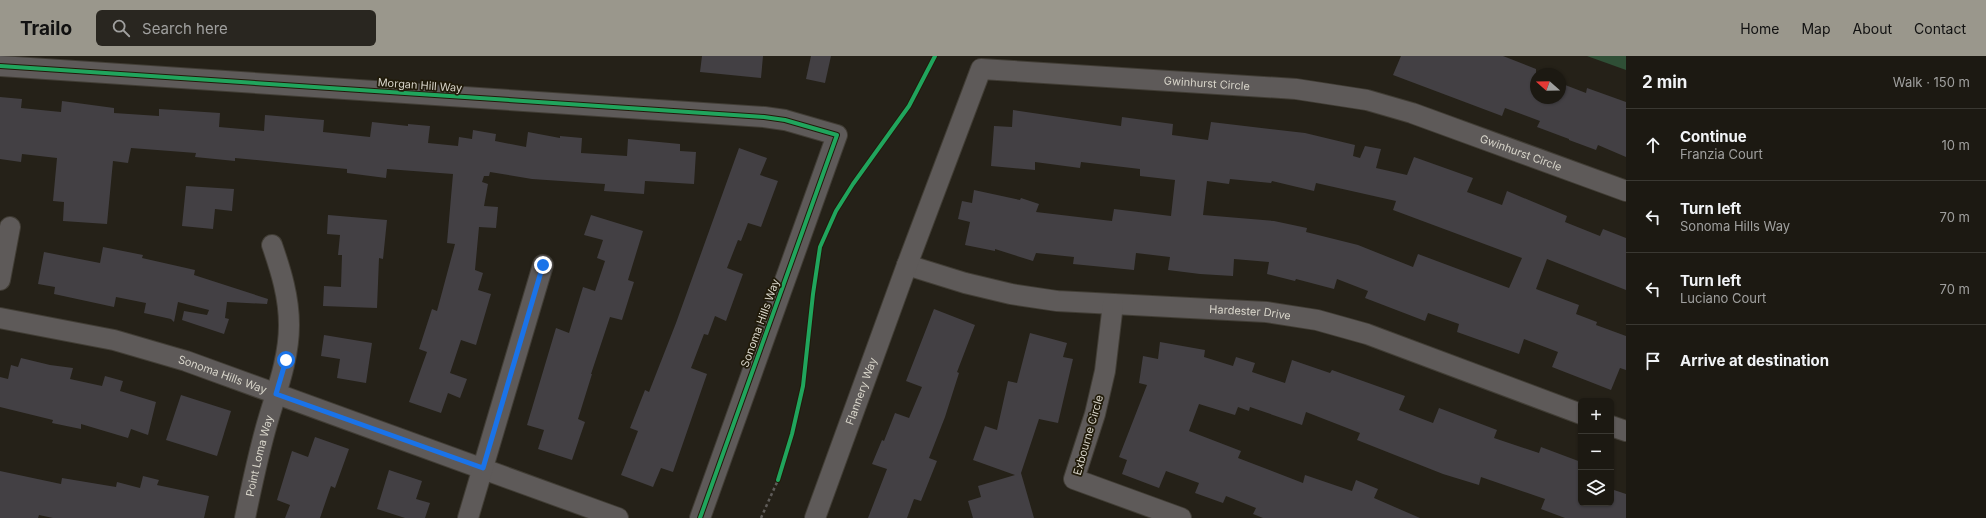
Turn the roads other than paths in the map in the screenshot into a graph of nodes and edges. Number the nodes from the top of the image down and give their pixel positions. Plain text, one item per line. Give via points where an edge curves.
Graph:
1 (0, 66) edge
2 (837, 135) joint
3 (1626, 191) edge
4 (10, 227) dead end
5 (272, 245) dead end
6 (543, 265) dead end
7 (907, 265) junction
8 (0, 280) edge
9 (1113, 304) junction
10 (0, 318) edge
11 (276, 394) junction
12 (1578, 413) edge
13 (1614, 427) edge
14 (1626, 431) edge
15 (483, 468) junction
16 (245, 518) edge
17 (468, 518) edge
18 (618, 518) edge
19 (700, 518) edge
20 (815, 518) edge
21 (1181, 518) edge

1 - 2 street, Morgan Hill Way via 764,117 785,120
2 - 19 street, Sonoma Hills Way
3 - 7 street, Gwinhurst Circle via 1412,113 1367,100 1296,89 981,69
4 - 8 street
5 - 11 street, Point Loma Way via 283,277 289,324 286,360
6 - 15 street
7 - 9 street, Hardester Drive via 1011,294 1057,301
7 - 20 street, Flannery Way
9 - 12 street, Hardester Drive via 1266,312 1317,320 1367,334
9 - 21 street, Exbourne Circle via 1105,371 1095,414 1074,479
10 - 11 street, Sonoma Hills Way via 114,340 162,353
11 - 15 street, Sonoma Hills Way
11 - 16 street, Point Loma Way via 253,474
13 - 14 street
15 - 17 street
15 - 18 street, Sonoma Hills Way

